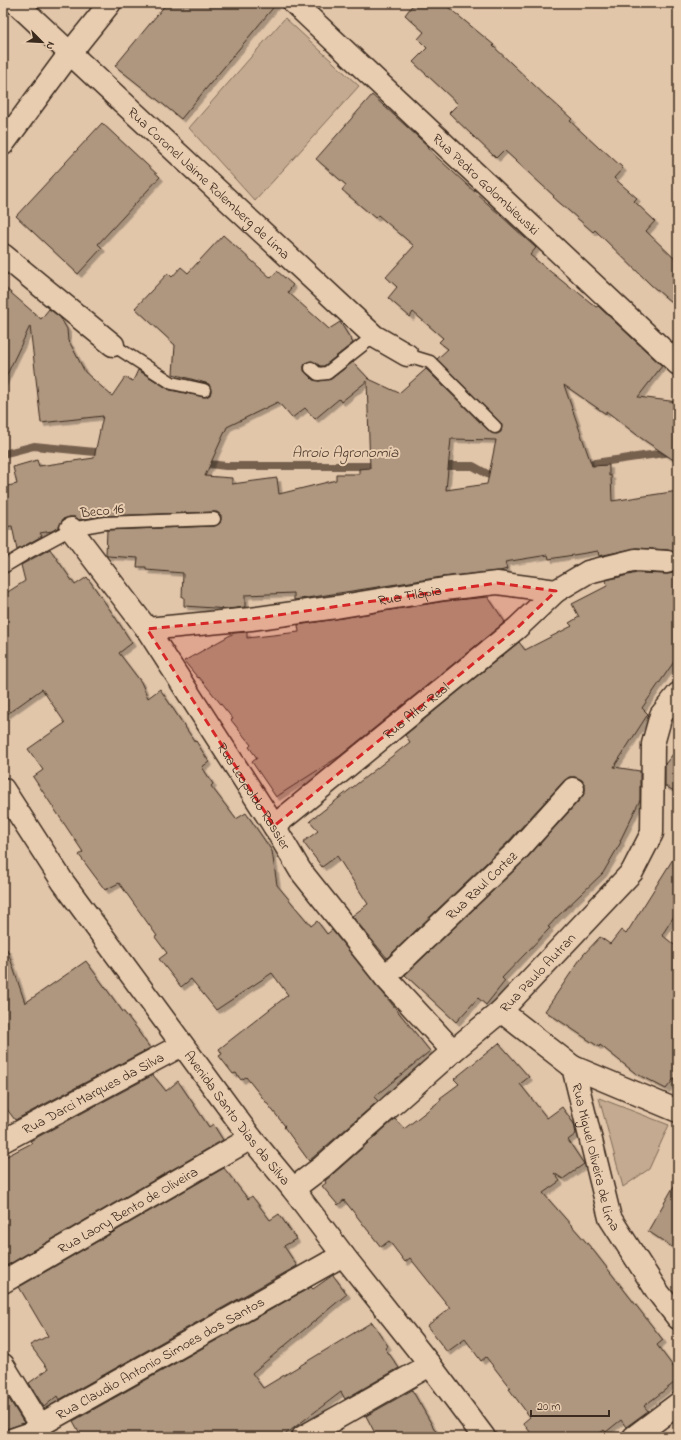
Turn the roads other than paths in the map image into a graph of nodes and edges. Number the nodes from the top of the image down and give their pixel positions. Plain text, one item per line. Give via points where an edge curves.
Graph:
1 (16, 3) edge
2 (110, 3) edge
3 (294, 3) edge
4 (70, 53) junction
5 (3, 144) edge
6 (3, 255) edge
7 (374, 336) junction
8 (113, 345) joint
9 (407, 355) joint
10 (678, 364) edge
11 (310, 368) dead end
12 (204, 390) dead end
13 (496, 428) dead end
14 (214, 519) dead end
15 (71, 529) junction
16 (667, 562) dead end
17 (3, 567) edge
18 (556, 591) junction
19 (147, 629) junction
20 (678, 694) edge
21 (3, 789) edge
22 (573, 789) dead end
23 (274, 826) junction
24 (385, 977) junction
25 (501, 1011) junction
26 (182, 1044) junction
27 (453, 1050) junction
28 (573, 1067) junction
29 (678, 1111) edge
30 (251, 1138) junction
31 (3, 1141) edge
32 (293, 1190) junction
33 (343, 1256) junction
34 (3, 1282) edge
35 (678, 1318) edge
36 (3, 1365) edge
37 (430, 1365) junction
38 (678, 1404) edge
39 (40, 1425) junction
40 (5, 1437) edge
41 (303, 1437) edge
42 (484, 1437) edge
43 (634, 1437) edge

1 - 4 street, Rua Coronel Jaime Rolemberg de Lima
2 - 4 street
3 - 10 street, Rua Pedro Golombiewski
4 - 5 street
4 - 7 street, Rua Coronel Jaime Rolemberg de Lima
6 - 8 street
7 - 9 street, Rua Coronel Jaime Rolemberg de Lima
7 - 11 lane via 327,373 318,374
8 - 12 lane via 172,383
9 - 13 lane via 430,362
14 - 15 lane, Beco 16 via 105,523
15 - 17 lane, Beco 16
15 - 19 street, Rua Leopoldo Rassier
16 - 18 street via 636,560 588,572
18 - 19 street, Rua Tilápia via 497,583 259,618
18 - 23 street, Rua Alter Real via 517,628
19 - 23 street, Rua Leopoldo Rassier
20 - 25 street, Rua Paulo Autran via 661,715 653,744 652,833 632,872
21 - 26 street, Avenida Santo Dias da Silva via 62,882
22 - 24 street, Rua Raul Cortez via 512,856
23 - 24 street, Rua Leopoldo Rassier via 300,870
24 - 27 street, Rua Leopoldo Rassier
25 - 27 street, Rua Paulo Autran
25 - 28 street, Rua Miguel Oliveira de Lima
26 - 30 street, Avenida Santo Dias da Silva
26 - 31 street, Rua Darci Marques da Silva
27 - 32 street, Rua Paulo Autran
28 - 29 street
28 - 35 street, Rua Miguel Oliveira de Lima via 610,1218 657,1291
30 - 32 street, Avenida Santo Dias da Silva
30 - 34 street, Rua Laory Bento de Oliveira
32 - 33 street, Avenida Santo Dias da Silva
33 - 37 street, Avenida Santo Dias da Silva
33 - 39 street, Rua Claudio Antonio Simoes dos Santos
36 - 39 street, Rua Claudio Antonio Simoes dos Santos
37 - 41 street
37 - 42 street, Avenida Santo Dias da Silva
38 - 43 street
39 - 40 lane

